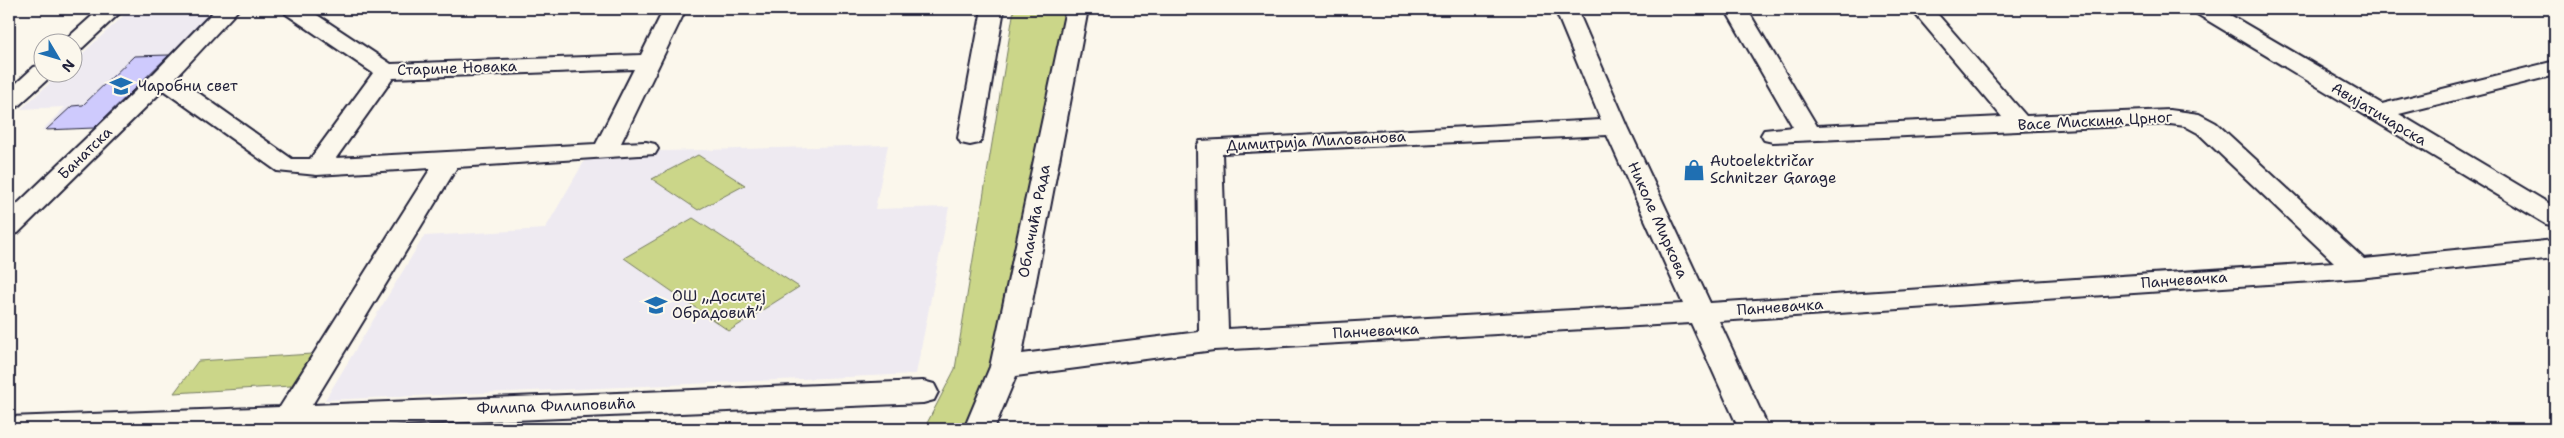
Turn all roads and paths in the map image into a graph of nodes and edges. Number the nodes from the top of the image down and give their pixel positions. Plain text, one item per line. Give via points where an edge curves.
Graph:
1 (113, 9) edge
2 (228, 9) edge
3 (294, 9) edge
4 (675, 9) edge
5 (993, 9) edge
6 (1077, 9) edge
7 (1566, 9) edge
8 (1736, 9) edge
9 (1922, 9) edge
10 (2204, 9) edge
11 (82, 36) edge
12 (648, 62) junction
13 (2555, 68) edge
14 (386, 71) junction
15 (162, 78) junction
16 (32, 81) edge
17 (9, 102) edge
18 (2376, 113) junction
19 (2020, 124) junction
20 (1616, 127) junction
21 (1809, 133) junction
22 (1773, 135) dead end
23 (970, 138) dead end
24 (646, 150) dead end
25 (605, 151) junction
26 (449, 160) junction
27 (317, 167) junction
28 (2555, 218) edge
29 (9, 227) edge
30 (2555, 249) edge
31 (2358, 269) junction
32 (1700, 313) junction
33 (1214, 340) junction
34 (1006, 367) junction
35 (923, 392) dead end
36 (286, 423) edge
37 (9, 429) edge
38 (979, 429) edge
39 (1754, 429) edge

1 - 11 street
2 - 15 street, Банатска
3 - 14 street
4 - 12 street
5 - 23 street
6 - 34 street, Облачића Рада
7 - 20 street, Николе Миркова
8 - 21 street
9 - 19 street
10 - 18 street, Авијатичарска
12 - 14 street, Старине Новака
12 - 25 street
13 - 18 street
14 - 27 street, Старине Новака
15 - 27 street via 286,166
15 - 29 street, Банатска
16 - 17 street
18 - 28 street, Авијатичарска
19 - 21 street, Васе Мискина Црног
19 - 31 street, Васе Мискина Црног via 2170,116 2201,123
20 - 32 street, Николе Миркова
20 - 33 street, Димитрија Милованова via 1209,146
21 - 22 street, Васе Мискина Црног
24 - 25 street
25 - 26 street
26 - 27 street
26 - 36 street
30 - 31 street, Панчевачка
31 - 32 street, Панчевачка
32 - 33 street, Панчевачка
32 - 39 street, Николе Миркова
33 - 34 street, Панчевачка
34 - 38 street, Облачића Рада
35 - 36 street, Филипа Филиповића
36 - 37 street, Филипа Филиповића

